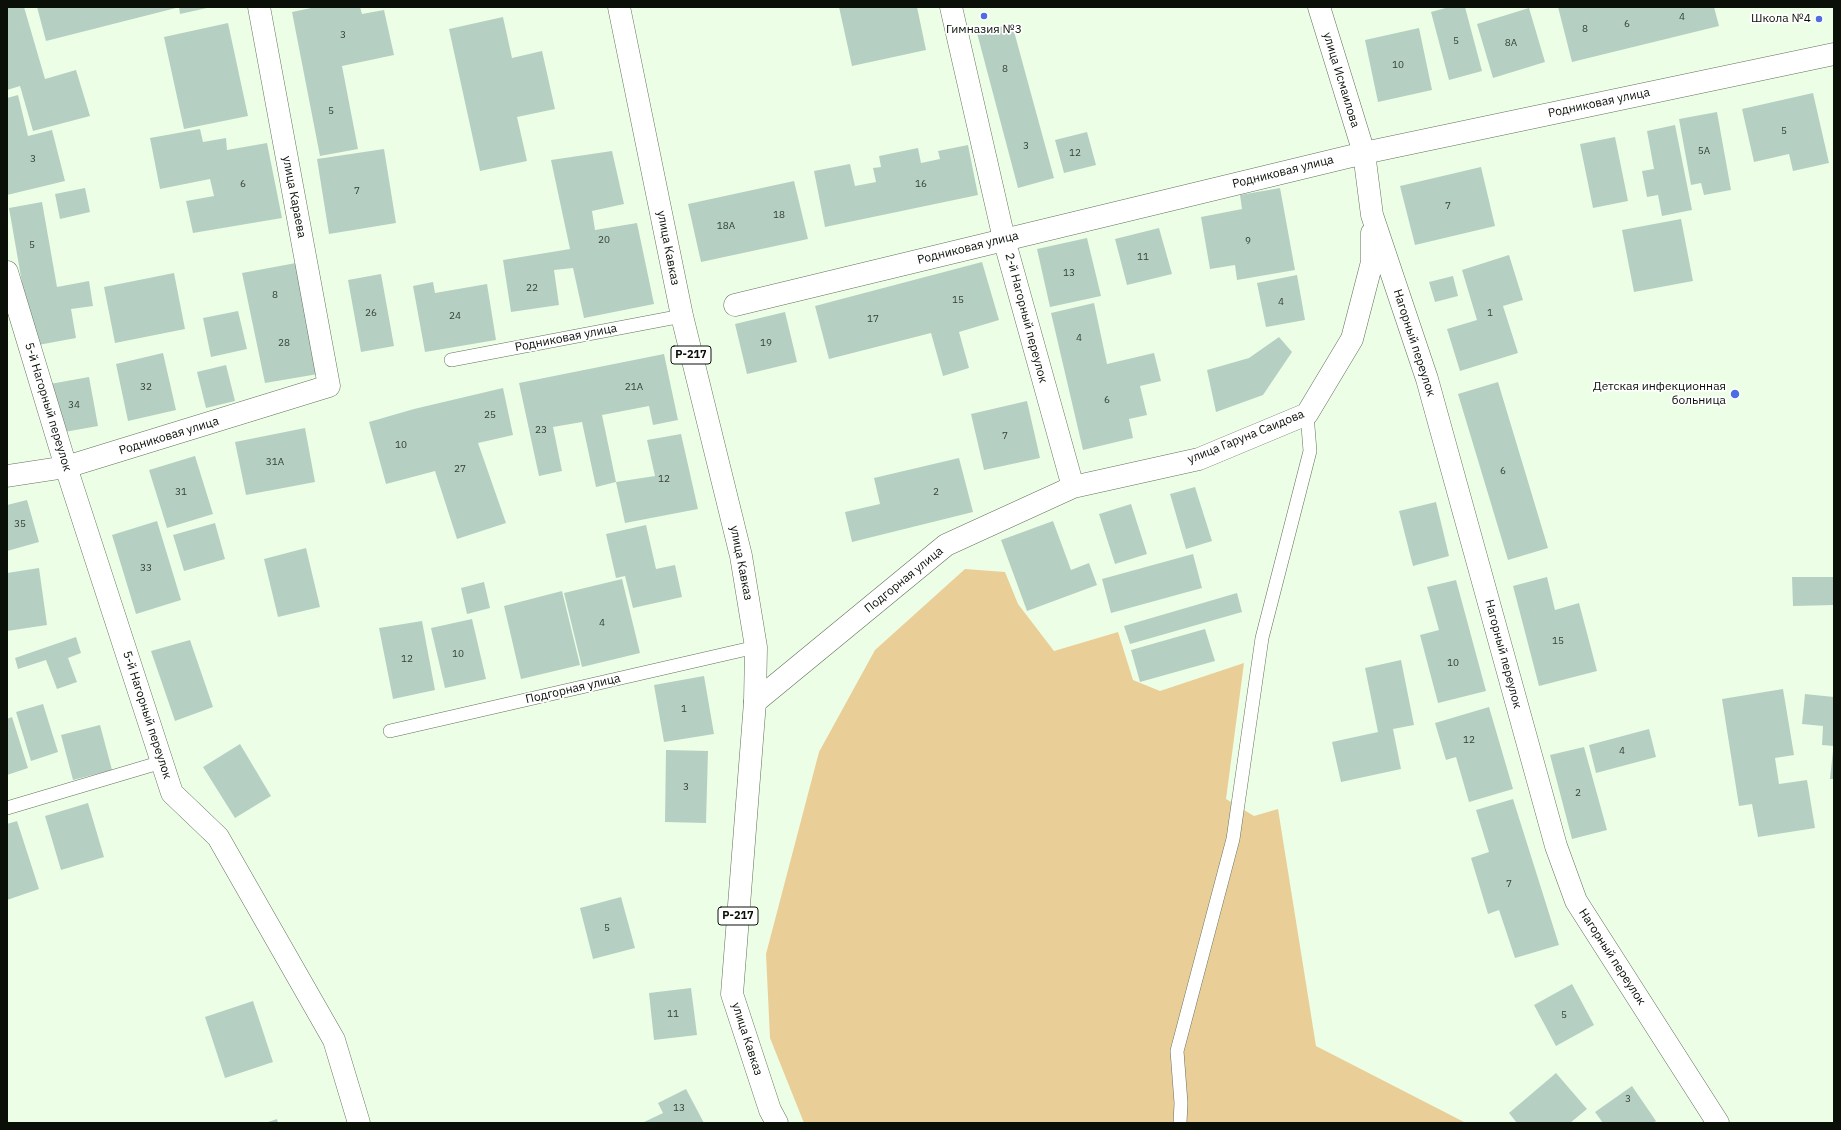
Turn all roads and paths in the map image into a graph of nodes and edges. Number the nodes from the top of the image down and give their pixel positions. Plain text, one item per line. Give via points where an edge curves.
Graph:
1 (259, 7) edge
2 (619, 7) edge
3 (951, 7) edge
4 (1319, 7) edge
5 (1834, 54) edge
6 (1364, 153) junction
7 (1372, 215) junction
8 (1004, 239) junction
9 (7, 272) edge
10 (735, 305) dead end
11 (682, 316) junction
12 (451, 360) dead end
13 (329, 386) joint
14 (1307, 414) junction
15 (66, 467) junction
16 (7, 476) edge
17 (1073, 487) junction
18 (756, 647) junction
19 (755, 702) junction
20 (390, 731) dead end
21 (162, 762) junction
22 (7, 808) edge
23 (359, 1123) edge
24 (777, 1123) edge
25 (1180, 1123) edge
26 (1718, 1123) edge

1 - 13 main road, улица Караева
2 - 11 main road, улица Кавказ / Р-217
3 - 8 main road, 2-й Нагорный переулок
4 - 6 main road, улица Исмаилова
5 - 6 main road, Родниковая улица
6 - 7 main road, Нагорный переулок
6 - 8 main road, Родниковая улица
7 - 14 main road, улица Гаруна Саидова via 1372,262 1352,339
7 - 26 main road, Нагорный переулок via 1427,379 1556,846 1576,901
8 - 10 main road, Родниковая улица
8 - 17 main road, 2-й Нагорный переулок
9 - 15 main road, 5-й Нагорный переулок
11 - 12 lane, Родниковая улица
11 - 18 main road, улица Кавказ / Р-217 via 742,556
13 - 15 main road, Родниковая улица
14 - 17 main road, улица Гаруна Саидова via 1198,459
14 - 25 lane via 1310,451 1262,638 1233,839 1177,1051 1182,1103
15 - 16 main road, Родниковая улица
15 - 21 main road, 5-й Нагорный переулок
17 - 19 main road, Подгорная улица via 946,545
18 - 19 main road, улица Кавказ / Р-217
18 - 20 lane, Подгорная улица
19 - 24 main road, улица Кавказ / Р-217 via 732,994 770,1110
21 - 22 lane
21 - 23 main road, 5-й Нагорный переулок via 172,793 218,837 334,1040

